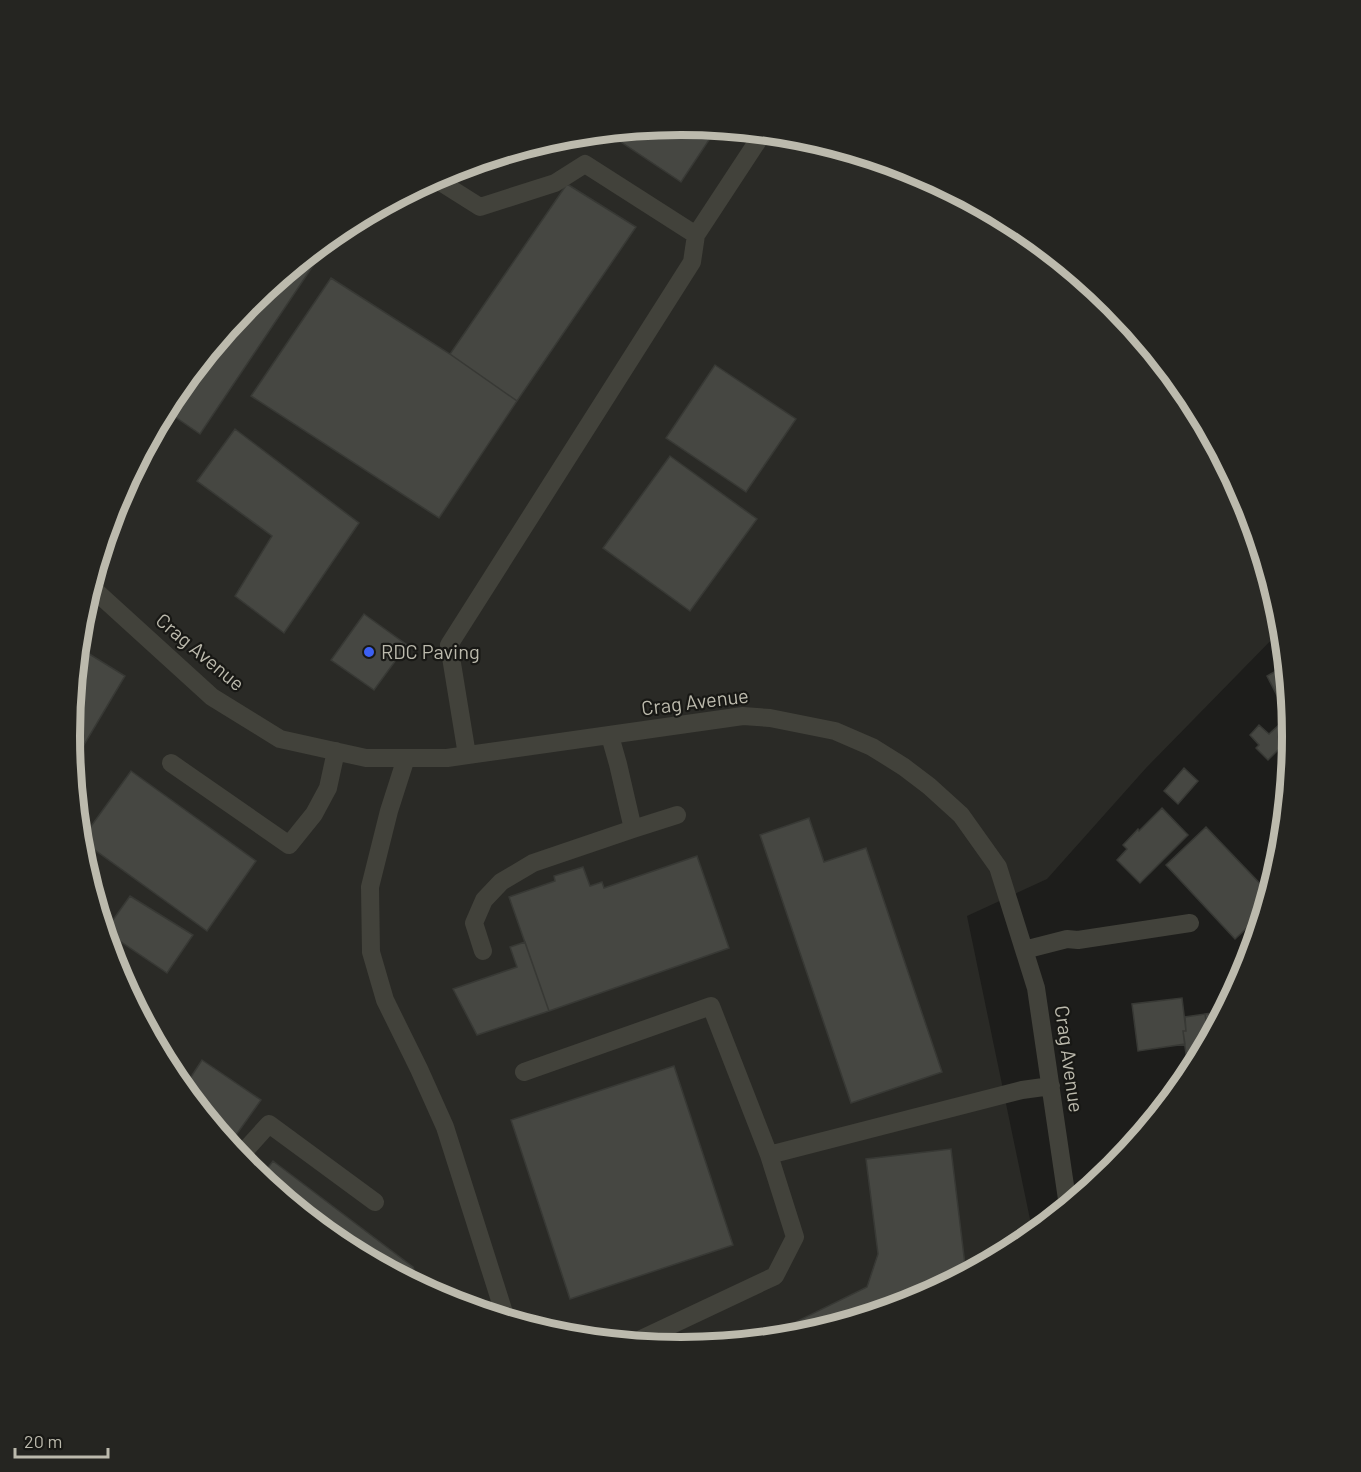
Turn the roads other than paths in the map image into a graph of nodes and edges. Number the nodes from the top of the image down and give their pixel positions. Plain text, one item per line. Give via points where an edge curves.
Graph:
1 (758, 140) edge
2 (444, 184) edge
3 (696, 235) junction
4 (97, 592) edge
5 (610, 736) junction
6 (336, 751) junction
7 (467, 755) junction
8 (406, 758) junction
9 (171, 763) dead end
10 (677, 815) dead end
11 (633, 829) junction
12 (1190, 923) dead end
13 (1024, 950) junction
14 (483, 951) dead end
15 (524, 1072) dead end
16 (1051, 1086) junction
17 (246, 1150) edge
18 (769, 1155) junction
19 (1067, 1196) edge
20 (375, 1202) dead end
21 (503, 1310) edge
22 (647, 1336) edge

1 - 3 street
2 - 3 street via 480,207 555,183 585,164
3 - 7 street via 692,261 449,645
4 - 6 street, Crag Avenue via 212,697 280,739
5 - 7 street, Crag Avenue
5 - 11 street
5 - 13 street, Crag Avenue via 743,716 835,730 872,747 929,786 961,815 998,867
6 - 8 street, Crag Avenue via 366,758
6 - 9 street via 328,788 314,814 289,845
7 - 8 street, Crag Avenue
8 - 21 street via 370,887 370,952 384,1000 445,1127
10 - 11 street
11 - 14 street via 533,863 501,882 484,900 474,923
12 - 13 street via 1067,939
13 - 16 street, Crag Avenue via 1036,988
15 - 18 street via 711,1006
16 - 18 street via 1022,1090
16 - 19 street, Crag Avenue
17 - 20 street via 269,1124
18 - 22 street via 795,1237 775,1276

